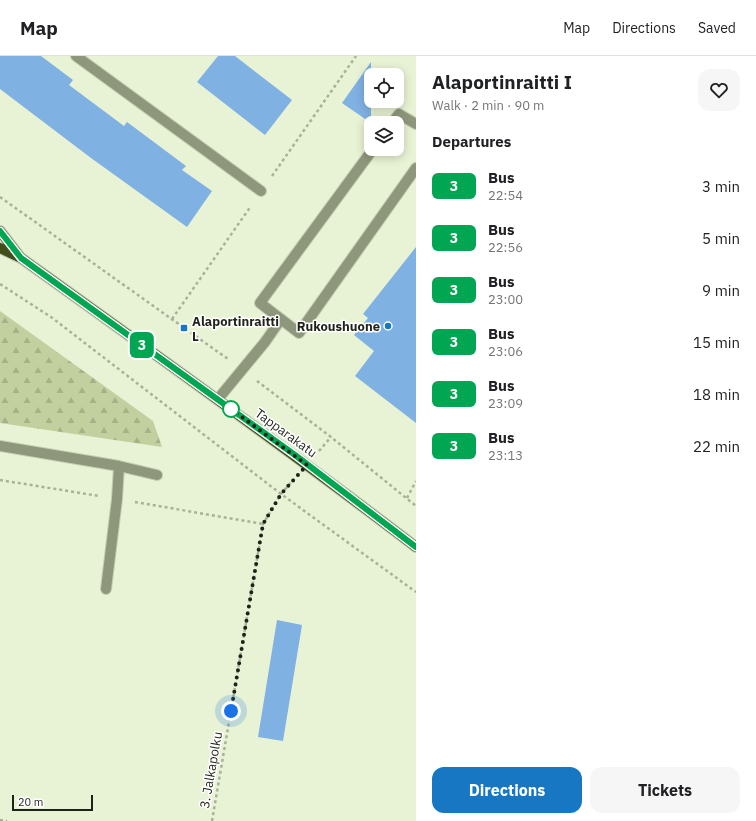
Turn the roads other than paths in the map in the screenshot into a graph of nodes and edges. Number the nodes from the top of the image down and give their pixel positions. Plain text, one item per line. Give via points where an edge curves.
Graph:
1 (76, 56) edge
2 (404, 117) edge
3 (416, 124) edge
4 (368, 156) edge
5 (416, 168) edge
6 (261, 192) dead end
7 (0, 231) edge
8 (0, 248) edge
9 (21, 258) junction
10 (281, 318) junction
11 (218, 399) junction
12 (0, 446) edge
13 (119, 466) junction
14 (157, 475) dead end
15 (416, 547) edge
16 (106, 589) dead end

1 - 6 street
2 - 3 street
4 - 10 street via 260,303
5 - 10 street via 299,332
7 - 9 main road, Tapparakatu
8 - 9 main road, Tapparakatu
9 - 11 main road, Tapparakatu
10 - 11 street
11 - 15 main road, Tapparakatu
12 - 13 street
13 - 14 street
13 - 16 street

